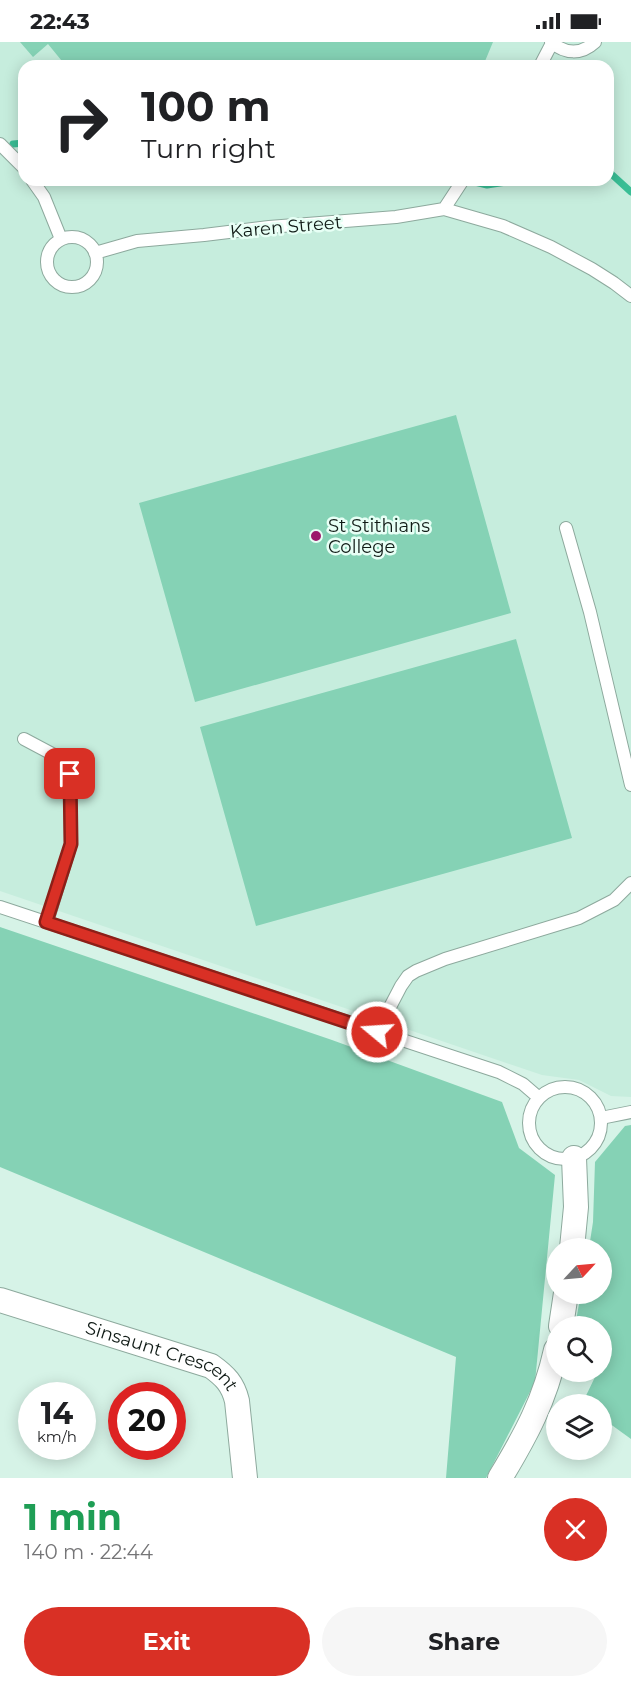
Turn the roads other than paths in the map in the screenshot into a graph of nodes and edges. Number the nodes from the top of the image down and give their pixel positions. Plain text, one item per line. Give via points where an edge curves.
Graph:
1 (595, 42) edge
2 (552, 43) edge
3 (543, 60) edge
4 (0, 144) edge
5 (18, 162) edge
6 (36, 186) edge
7 (459, 186) edge
8 (444, 209) junction
9 (61, 239) junction
10 (95, 253) junction
11 (631, 296) edge
12 (566, 528) dead end
13 (24, 739) dead end
14 (631, 785) edge
15 (631, 883) edge
16 (0, 907) edge
17 (46, 922) junction
18 (377, 1032) junction
19 (538, 1097) junction
20 (631, 1112) edge
21 (601, 1118) junction
22 (574, 1158) junction
23 (573, 1238) edge
24 (0, 1300) edge
25 (548, 1382) edge
26 (245, 1478) edge
27 (501, 1478) edge

1 - 2 lane via 570,52
2 - 3 lane
4 - 5 lane
6 - 9 lane
7 - 8 lane
8 - 10 lane, Karen Street via 137,241
8 - 11 lane via 503,226 551,247
9 - 10 lane via 77,237
9 - 10 lane via 51,248 47,266 51,275 66,286 85,283 92,276
12 - 14 lane
13 - 17 lane via 64,762 70,774 71,844
15 - 18 lane via 614,900 579,918 416,970 401,986
16 - 17 lane
17 - 18 lane
18 - 19 lane via 499,1072
19 - 21 lane via 558,1086 571,1086 592,1099
19 - 22 lane via 528,1118 533,1141 550,1156
20 - 21 lane
21 - 22 lane via 600,1134 594,1145
22 - 23 street
24 - 26 street, Sinsaunt Crescent via 211,1366 222,1373 234,1389 237,1401
25 - 27 street via 530,1428

